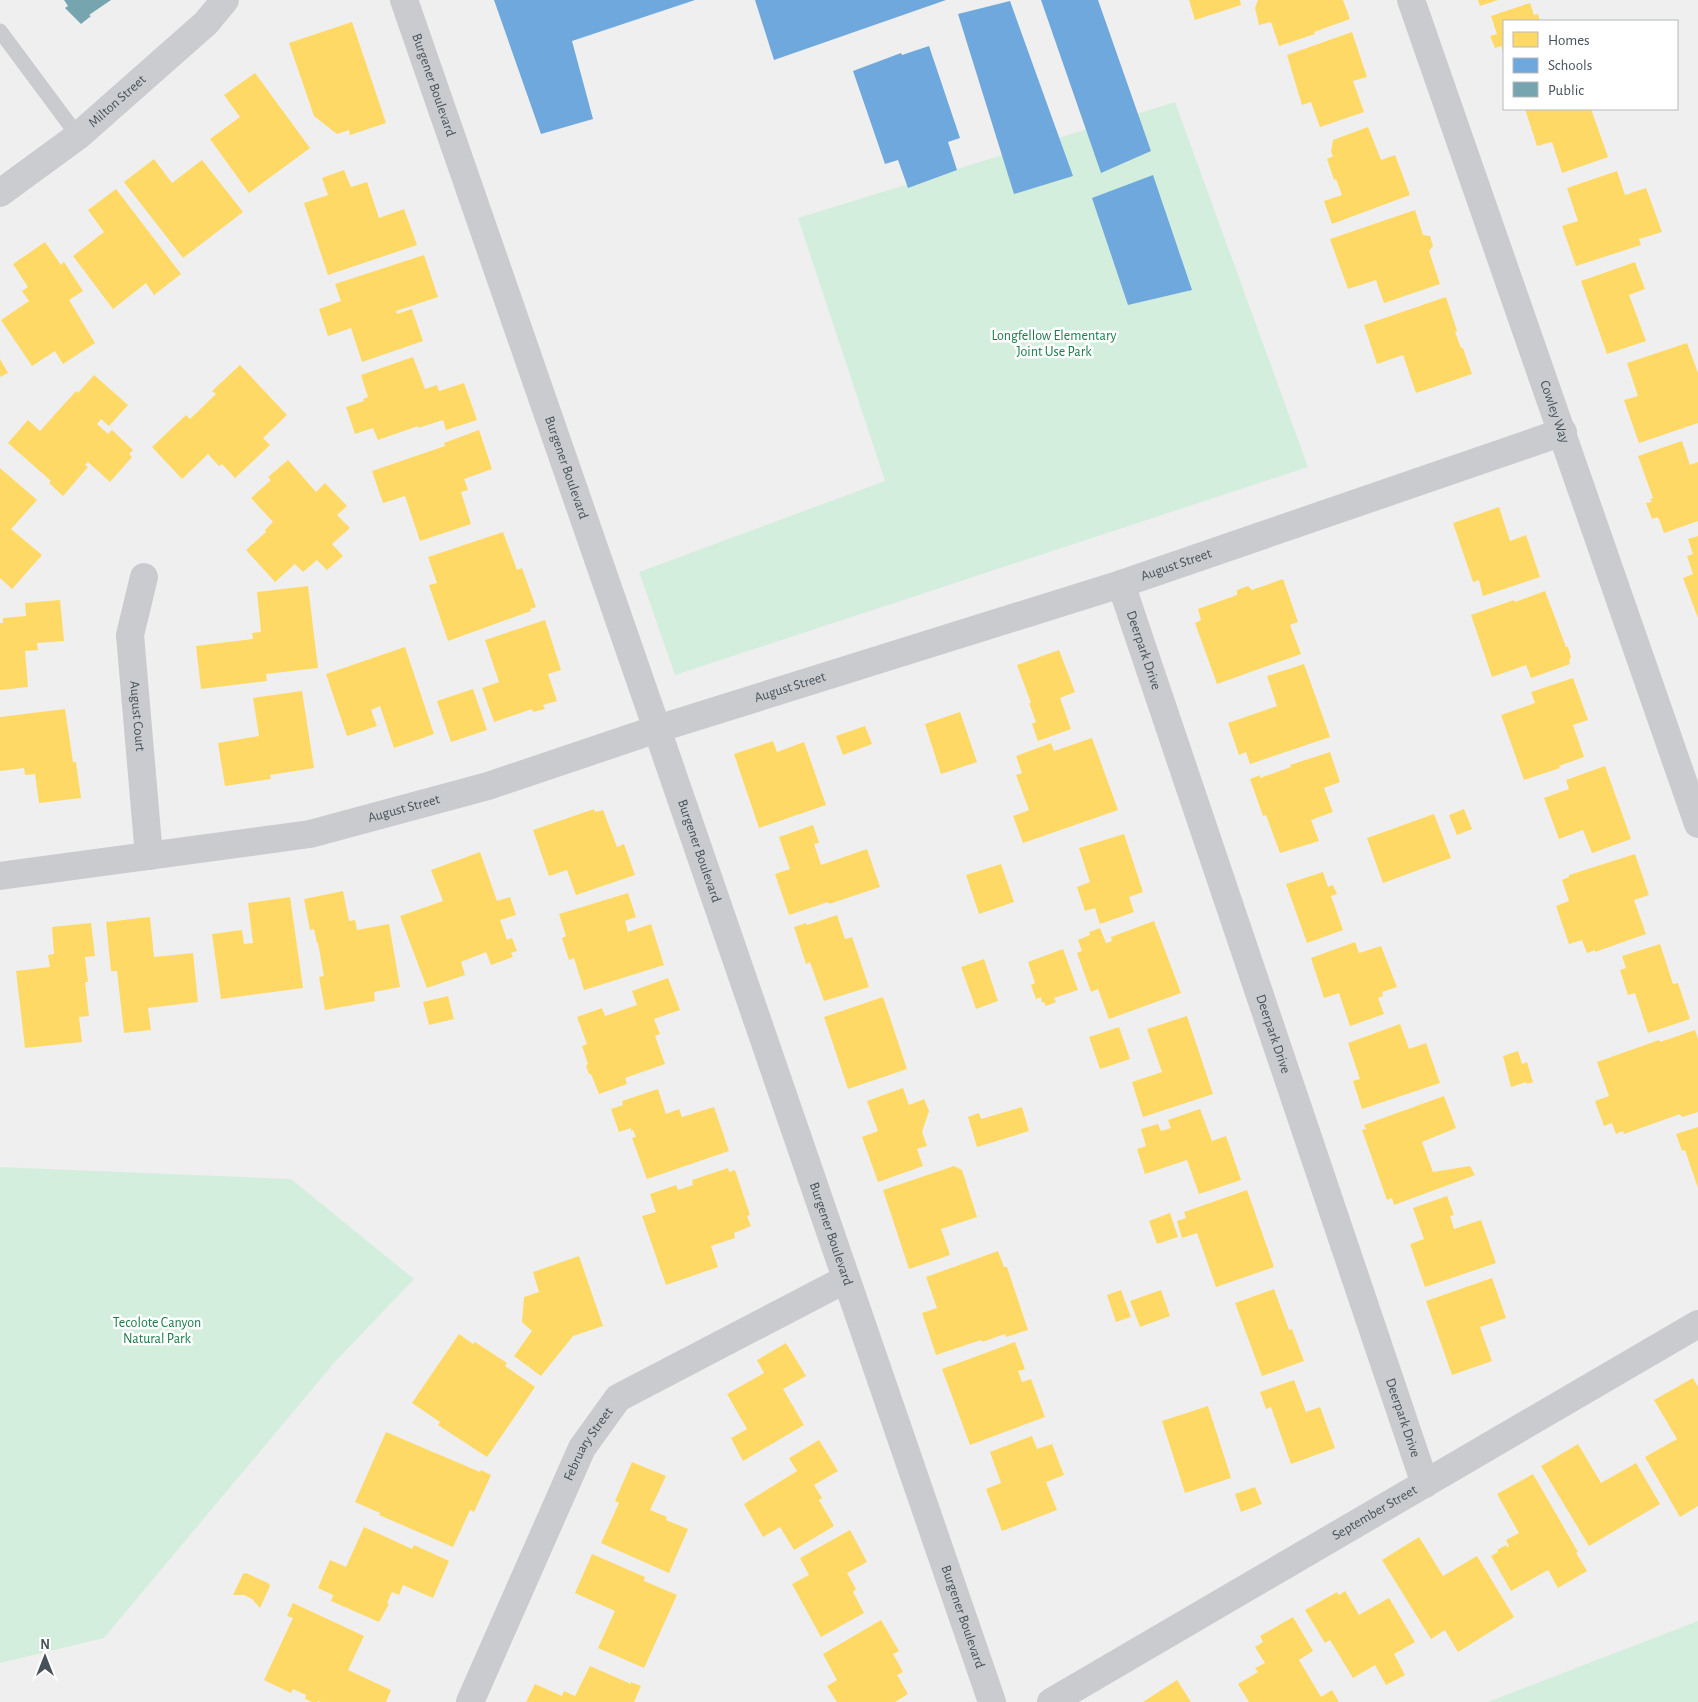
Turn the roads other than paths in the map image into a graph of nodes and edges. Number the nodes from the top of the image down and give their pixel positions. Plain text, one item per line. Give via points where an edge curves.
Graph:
1 (225, 0) edge
2 (404, 0) edge
3 (1411, 0) edge
4 (0, 31) edge
5 (78, 136) junction
6 (0, 193) edge
7 (1563, 432) junction
8 (144, 577) dead end
9 (1121, 584) junction
10 (657, 729) junction
11 (1698, 824) edge
12 (149, 856) junction
13 (0, 876) edge
14 (846, 1279) junction
15 (1698, 1324) edge
16 (1425, 1484) junction
17 (470, 1702) edge
18 (992, 1702) edge
19 (1051, 1702) edge

1 - 5 main road, Milton Street via 206,23
2 - 10 street, Burgener Boulevard
3 - 7 street, Cowley Way
4 - 5 lane
5 - 6 main road, Milton Street
7 - 9 street, August Street
7 - 11 street, Cowley Way
8 - 12 street, August Court via 130,636
9 - 10 street, August Street
9 - 16 street, Deerpark Drive
10 - 12 street, August Street via 488,786 310,834
10 - 14 street, Burgener Boulevard
12 - 13 street, August Street
14 - 17 street, February Street via 618,1398 582,1448
14 - 18 street, Burgener Boulevard
15 - 16 street, September Street
16 - 19 street, September Street

